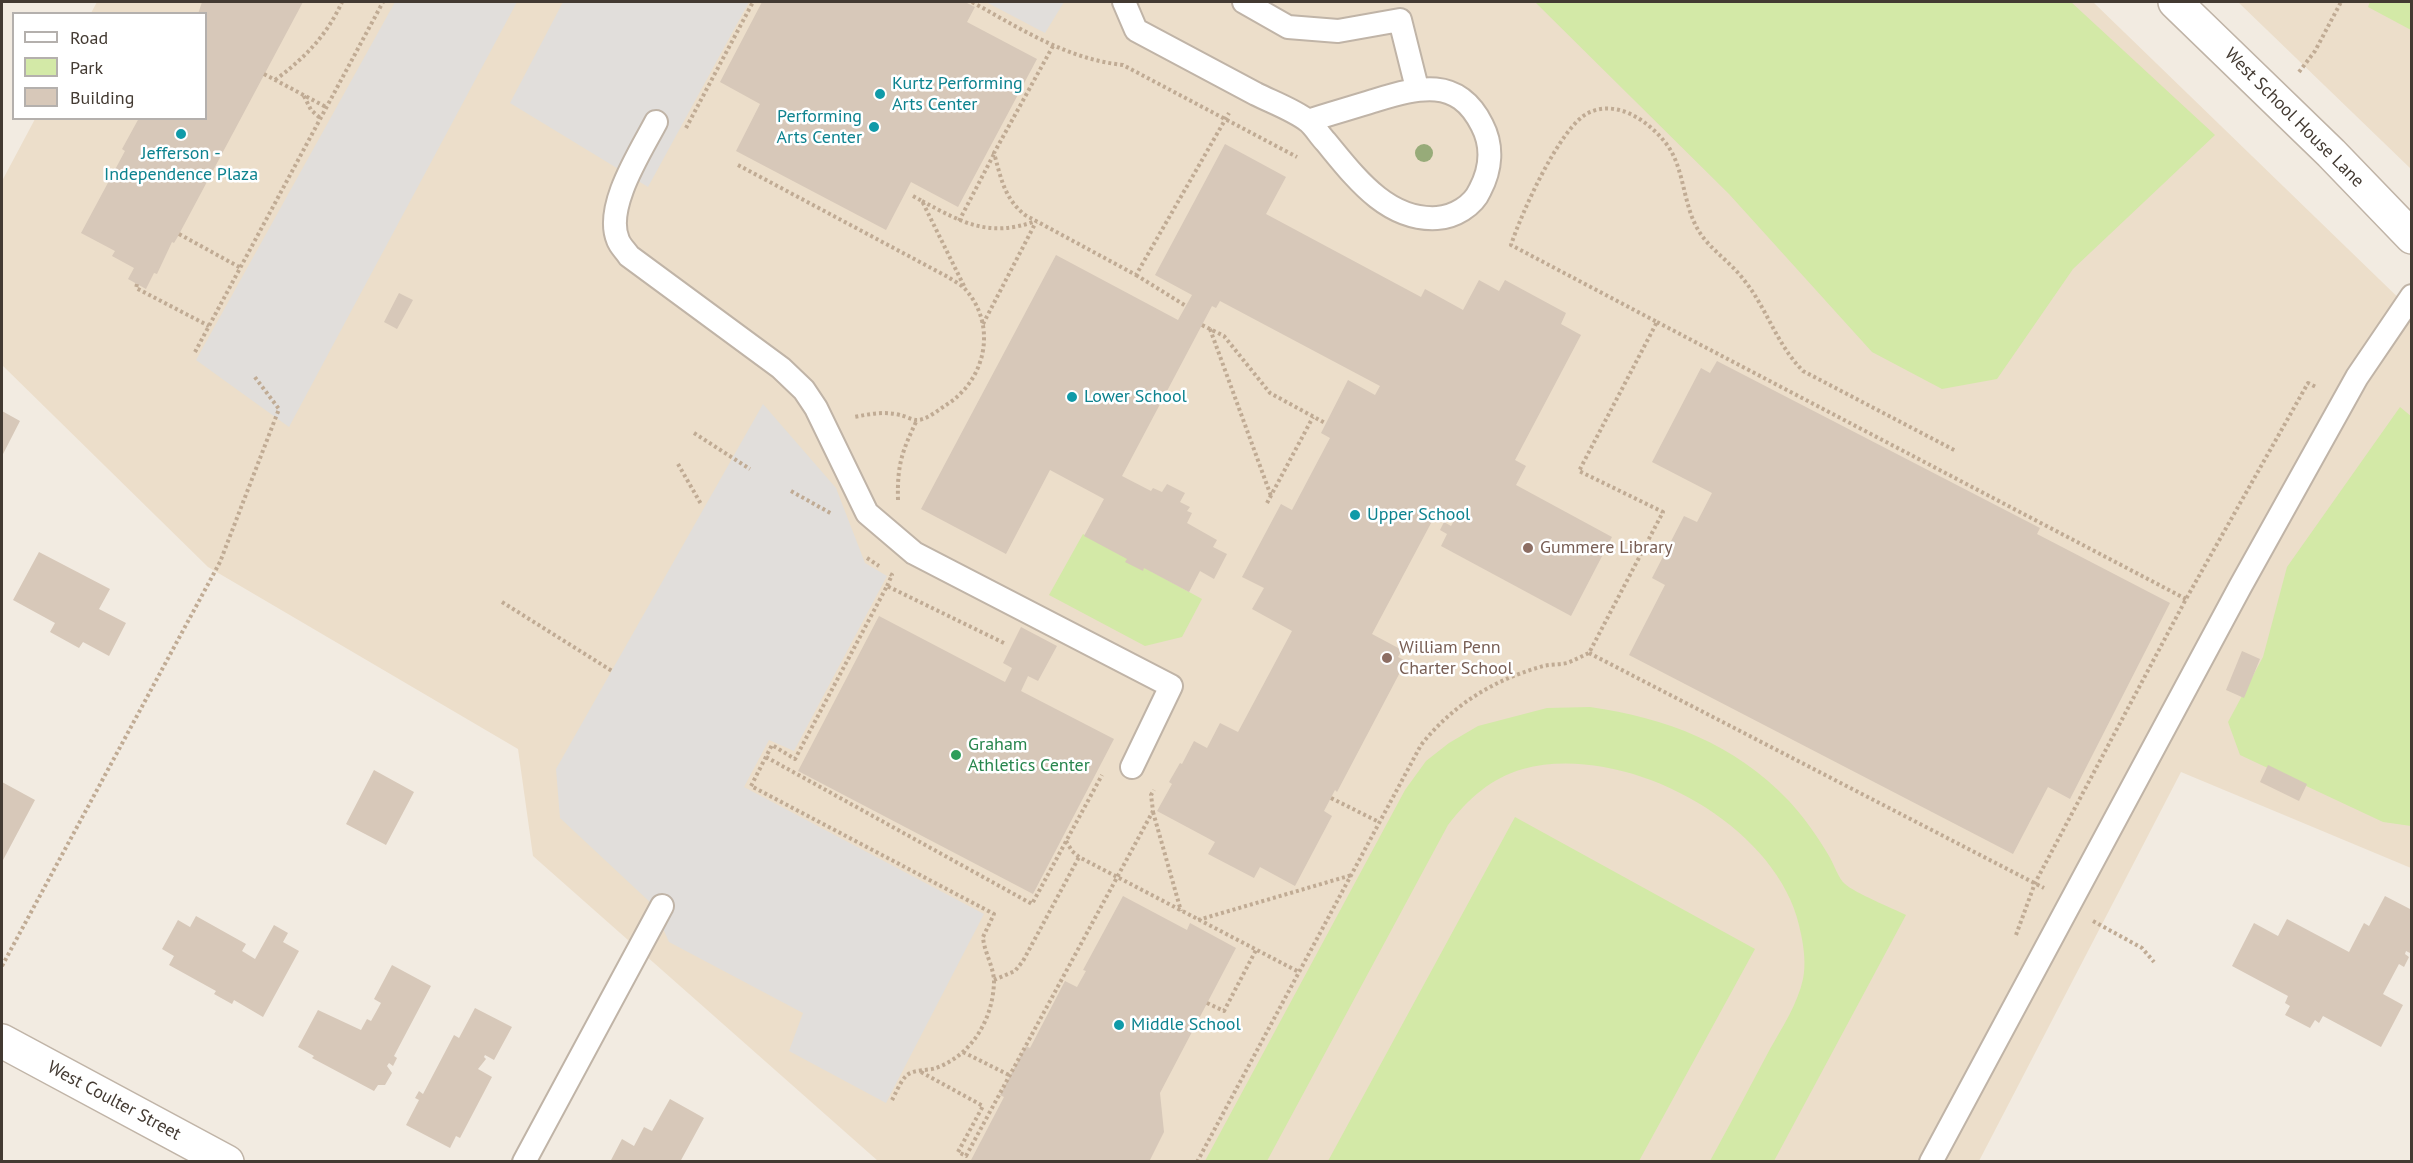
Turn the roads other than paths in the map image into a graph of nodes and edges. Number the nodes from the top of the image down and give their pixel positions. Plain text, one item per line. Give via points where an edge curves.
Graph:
1 (1124, 2) edge
2 (1244, 2) edge
3 (2175, 2) edge
4 (1417, 88) junction
5 (1308, 121) junction
6 (657, 122) dead end
7 (2412, 237) edge
8 (2412, 296) edge
9 (1132, 767) road end
10 (662, 906) dead end
11 (2, 1041) edge
12 (227, 1161) edge
13 (524, 1161) edge
14 (1931, 1161) edge

1 - 5 lane via 1136,30
2 - 4 lane via 1288,27 1338,31 1400,20
3 - 7 street, West School House Lane
4 - 5 lane
4 - 5 lane via 1440,89 1459,96 1476,113 1488,136 1490,158 1477,196 1446,218 1427,219 1403,213 1378,200
6 - 9 lane via 621,189 615,215 617,240 629,256 774,362 804,390 867,513 914,553 1171,686
8 - 14 lane via 2343,402 2240,586
10 - 13 lane
11 - 12 street, West Coulter Street

